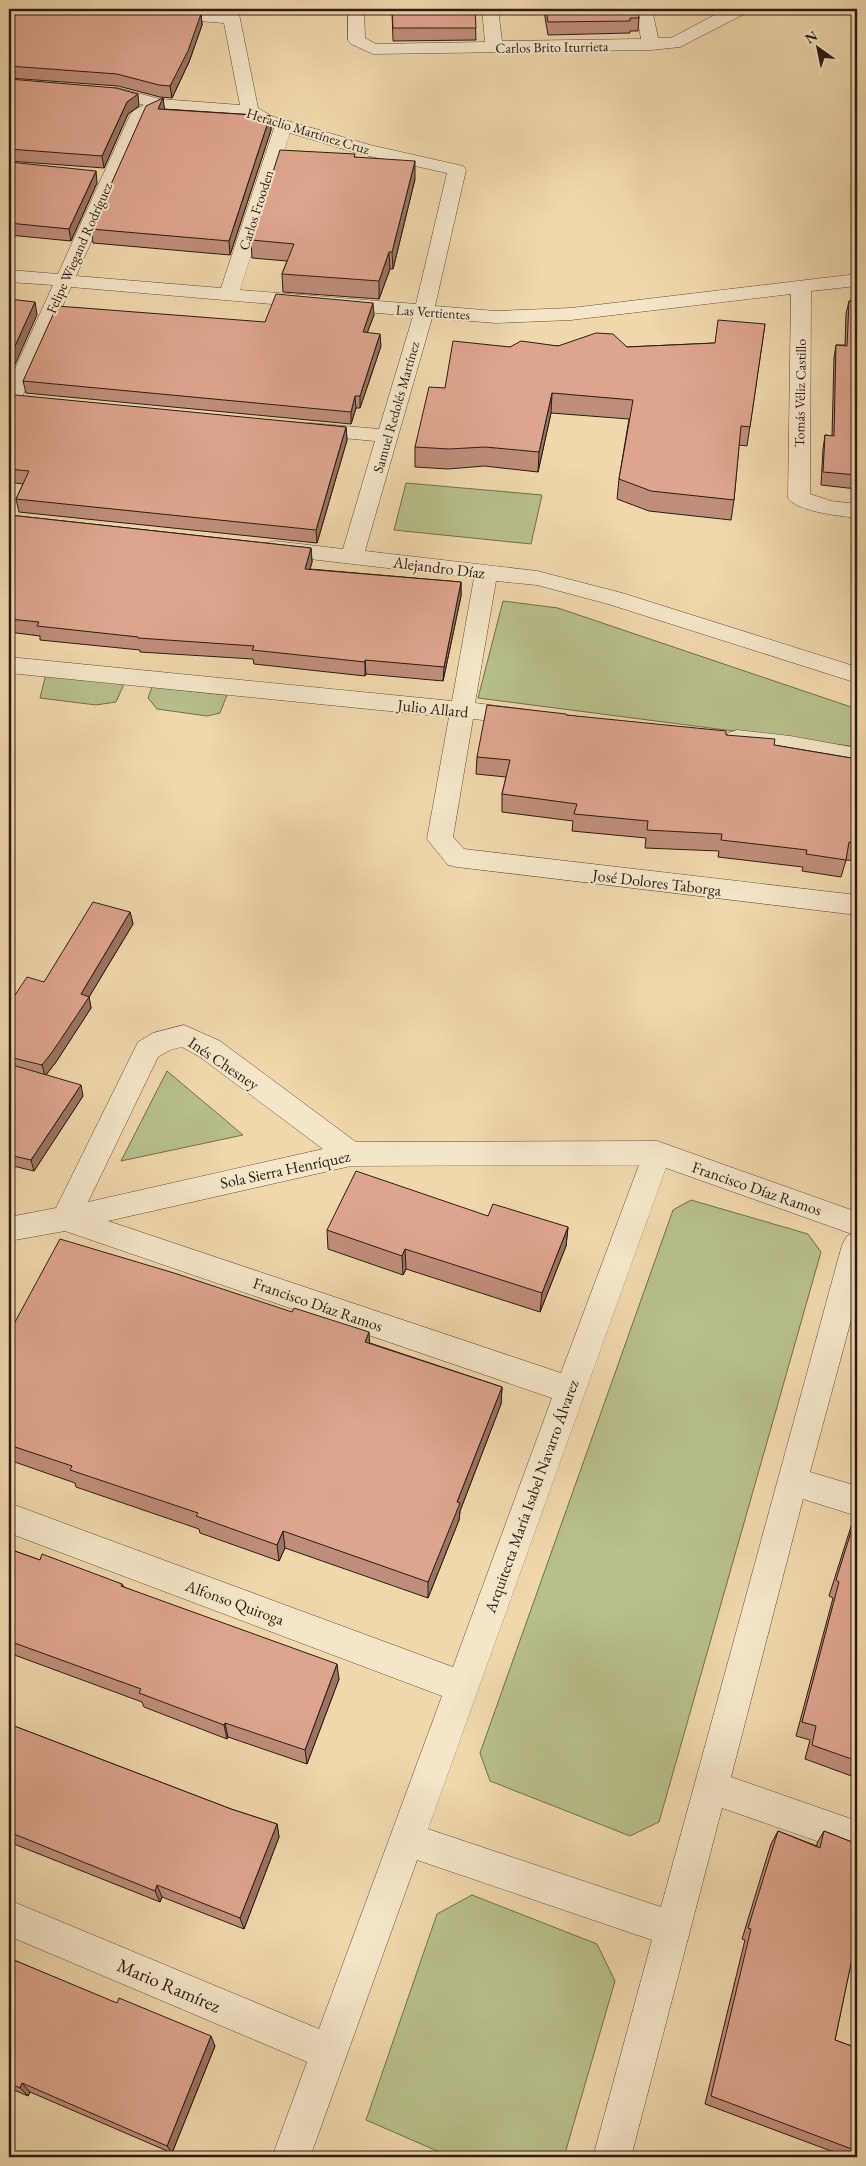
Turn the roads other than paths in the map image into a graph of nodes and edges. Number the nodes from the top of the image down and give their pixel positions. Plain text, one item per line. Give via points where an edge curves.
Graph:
1 (106, 9) edge
2 (356, 9) edge
3 (490, 9) edge
4 (644, 9) edge
5 (740, 9) edge
6 (231, 13) edge
7 (651, 45) junction
8 (494, 48) junction
9 (88, 91) edge
10 (160, 104) junction
11 (250, 111) junction
12 (284, 125) junction
13 (457, 170) joint
14 (9, 276) edge
15 (64, 280) junction
16 (857, 280) edge
17 (802, 288) junction
18 (228, 295) junction
19 (424, 312) junction
20 (14, 402) edge
21 (289, 427) edge
22 (388, 436) junction
23 (857, 510) edge
24 (254, 546) edge
25 (352, 556) junction
26 (486, 573) junction
27 (9, 665) edge
28 (857, 675) edge
29 (461, 710) junction
30 (547, 718) edge
31 (711, 736) edge
32 (857, 757) edge
33 (857, 905) edge
34 (657, 1153) junction
35 (351, 1154) junction
36 (65, 1219) junction
37 (857, 1224) edge
38 (9, 1229) edge
39 (857, 1245) edge
40 (570, 1390) junction
41 (792, 1481) junction
42 (857, 1501) edge
43 (9, 1518) edge
44 (462, 1687) junction
45 (712, 1787) junction
46 (857, 1838) edge
47 (406, 1839) junction
48 (9, 1918) edge
49 (674, 1929) junction
50 (329, 2052) junction
51 (291, 2157) edge
52 (612, 2157) edge

1 - 6 street
2 - 8 street, Carlos Brito Iturrieta via 357,40 373,49
3 - 8 street
4 - 7 street
5 - 7 street, Carlos Brito Iturrieta via 674,43
6 - 11 street
7 - 8 street, Carlos Brito Iturrieta
9 - 10 street, Heraclio Martínez Cruz via 118,93
10 - 11 street, Heraclio Martínez Cruz
10 - 15 street, Felipe Wiegand Rodríguez via 139,115 102,175
11 - 12 street, Heraclio Martínez Cruz via 264,120
12 - 13 street, Heraclio Martínez Cruz via 366,150
12 - 18 street, Carlos Frooden
13 - 19 street, Samuel Redolés Martínez
14 - 15 street, Las Vertientes
15 - 18 street, Las Vertientes
15 - 20 street, Felipe Wiegand Rodríguez
16 - 17 street, Las Vertientes
17 - 19 street, Las Vertientes via 571,314 496,316
17 - 23 street, Tomás Véliz Castillo via 799,498 829,508
18 - 19 street, Las Vertientes
19 - 22 street, Samuel Redolés Martínez
21 - 22 street
22 - 25 street, Samuel Redolés Martínez
24 - 25 street, Alejandro Díaz
25 - 26 street, Alejandro Díaz
26 - 28 street, Alejandro Díaz via 537,578 606,596
26 - 29 street
27 - 29 street, Julio Allard
29 - 30 street, Julio Allard
29 - 33 street, José Dolores Taborga via 440,839 457,858
31 - 32 street
34 - 35 street, Sola Sierra Henríquez
34 - 37 street, Francisco Díaz Ramos
34 - 40 street, Arquitecta María Isabel Navarro Álvarez
35 - 36 street, Sola Sierra Henríquez
35 - 36 street, Inés Chesney via 210,1050 184,1036 163,1041 148,1050
36 - 38 street, Sola Sierra Henríquez
36 - 40 street, Francisco Díaz Ramos
39 - 41 street
40 - 44 street, Arquitecta María Isabel Navarro Álvarez
41 - 42 street
41 - 45 street
43 - 44 street, Alfonso Quiroga
44 - 47 street, Arquitecta María Isabel Navarro Álvarez
45 - 46 street
45 - 49 street
47 - 49 street
47 - 50 street, Arquitecta María Isabel Navarro Álvarez
48 - 50 street, Mario Ramírez
49 - 52 street
50 - 51 street, Arquitecta María Isabel Navarro Álvarez

